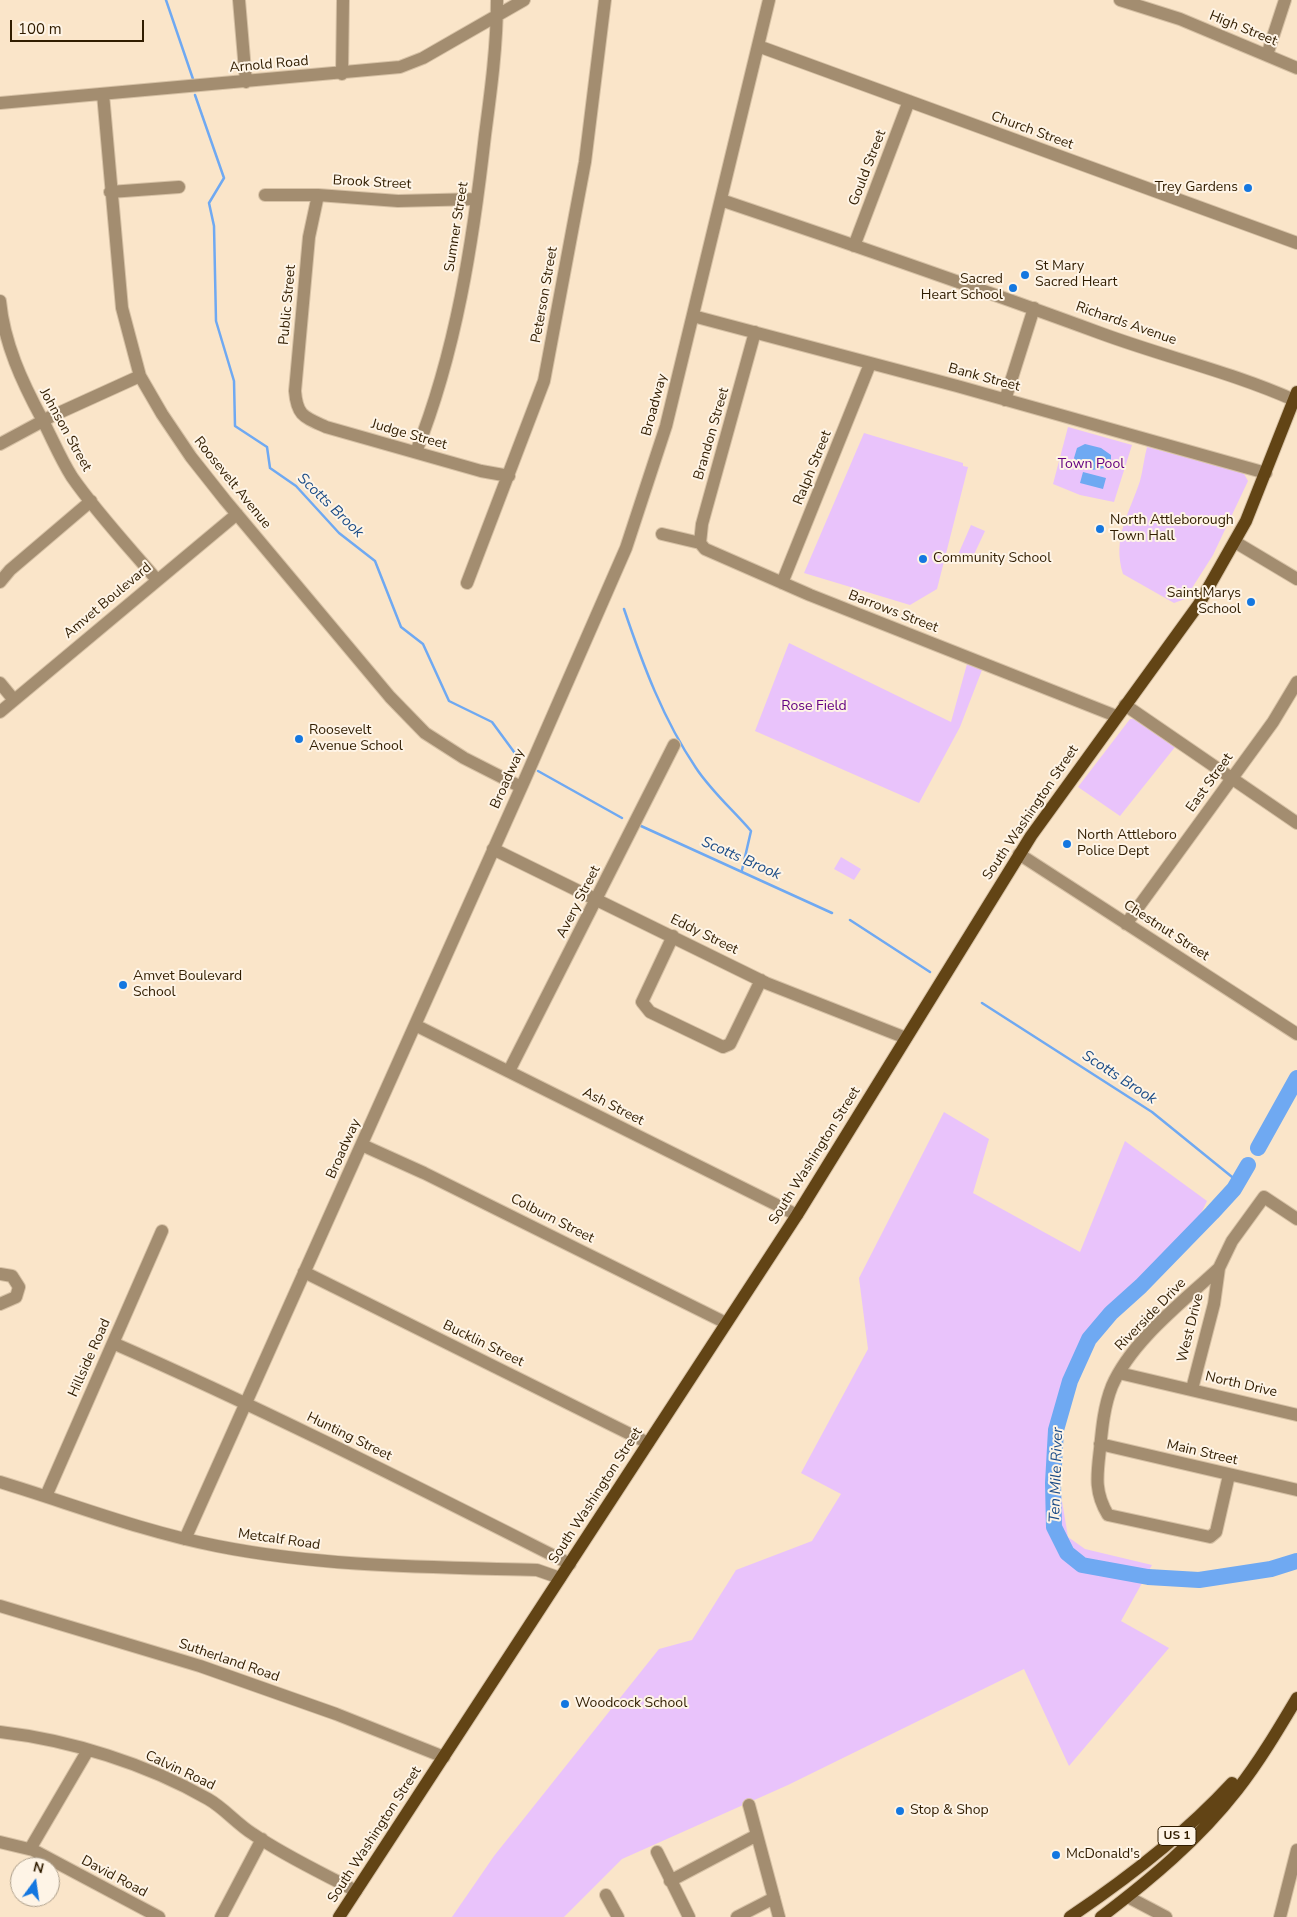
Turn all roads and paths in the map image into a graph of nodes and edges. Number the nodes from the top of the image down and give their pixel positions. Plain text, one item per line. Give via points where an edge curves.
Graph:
1 (239, 0) edge
2 (343, 0) edge
3 (497, 0) edge
4 (524, 0) edge
5 (605, 0) edge
6 (769, 0) edge
7 (1120, 0) edge
8 (1285, 0) edge
9 (497, 16) junction
10 (758, 46) junction
11 (1267, 55) junction
12 (1297, 68) edge
13 (342, 74) junction
14 (246, 82) junction
15 (103, 94) junction
16 (909, 101) junction
17 (0, 103) edge
18 (179, 187) dead end
19 (110, 192) junction
20 (318, 194) junction
21 (265, 195) dead end
22 (477, 199) junction
23 (721, 200) junction
24 (1297, 243) edge
25 (854, 246) junction
26 (0, 301) edge
27 (1034, 308) junction
28 (694, 316) junction
29 (754, 332) junction
30 (870, 364) junction
31 (140, 376) junction
32 (1296, 398) edge
33 (1005, 400) junction
34 (303, 416) joint
35 (42, 421) junction
36 (0, 444) edge
37 (416, 452) junction
38 (1266, 473) junction
39 (509, 476) junction
40 (91, 501) junction
41 (237, 514) junction
42 (662, 534) dead end
43 (1235, 542) junction
44 (700, 544) junction
45 (1297, 579) edge
46 (157, 580) junction
47 (0, 582) edge
48 (467, 583) dead end
49 (782, 583) junction
50 (1297, 682) edge
51 (0, 683) edge
52 (14, 700) junction
53 (1125, 705) junction
54 (0, 712) edge
55 (1116, 716) junction
56 (674, 745) dead end
57 (1232, 778) junction
58 (521, 787) junction
59 (1297, 823) edge
60 (493, 849) junction
61 (1019, 854) junction
62 (598, 900) junction
63 (1126, 924) junction
64 (673, 936) junction
65 (761, 980) junction
66 (415, 1025) junction
67 (1297, 1034) edge
68 (906, 1038) junction
69 (509, 1072) junction
70 (362, 1145) junction
71 (797, 1215) junction
72 (1297, 1219) edge
73 (162, 1231) dead end
74 (1219, 1268) junction
75 (304, 1272) junction
76 (0, 1274) edge
77 (0, 1304) edge
78 (726, 1323) junction
79 (113, 1343) junction
80 (1120, 1373) junction
81 (1192, 1389) junction
82 (246, 1403) junction
83 (1297, 1414) edge
84 (648, 1443) junction
85 (1100, 1444) junction
86 (1229, 1475) junction
87 (0, 1482) edge
88 (1297, 1490) edge
89 (46, 1496) junction
90 (186, 1539) junction
91 (570, 1564) junction
92 (560, 1578) junction
93 (0, 1606) edge
94 (1297, 1698) edge
95 (0, 1732) edge
96 (1271, 1740) junction
97 (88, 1750) junction
98 (444, 1756) junction
99 (749, 1805) dead end
100 (757, 1835) junction
101 (262, 1840) junction
102 (0, 1842) edge
103 (30, 1849) junction
104 (1297, 1850) edge
105 (657, 1852) dead end
106 (670, 1880) junction
107 (356, 1891) junction
108 (606, 1895) dead end
109 (1128, 1897) junction
110 (774, 1898) junction
111 (159, 1917) edge
112 (220, 1917) edge
113 (339, 1917) edge
114 (618, 1917) edge
115 (689, 1917) edge
116 (737, 1917) edge
117 (779, 1917) edge
118 (1070, 1917) edge
119 (1101, 1917) edge
120 (1166, 1917) edge
121 (1280, 1917) edge

1 - 14 street
2 - 13 street
3 - 9 street, Sumner Street
4 - 9 street, Arnold Road
5 - 39 street, Peterson Street via 585,162 546,373
6 - 10 street, Broadway
7 - 11 street, High Street via 1180,19
8 - 11 street
9 - 13 street, Arnold Road via 408,65
9 - 22 street, Sumner Street
10 - 16 street, Church Street
10 - 23 street, Broadway
11 - 12 street, High Street
13 - 14 street, Arnold Road
14 - 15 street, Arnold Road
15 - 17 street, Arnold Road
15 - 19 street, Roosevelt Avenue
16 - 24 street, Church Street
16 - 25 street, Gould Street
18 - 19 street
19 - 31 street, Roosevelt Avenue via 122,308
20 - 21 street, Brook Street
20 - 22 street, Brook Street via 398,201
20 - 34 street, Public Street via 309,237 295,391 296,406
22 - 37 street, Sumner Street via 456,318 441,380
23 - 25 street, Richards Avenue
23 - 28 street, Broadway
25 - 27 street, Richards Avenue
26 - 35 street, Johnson Street via 5,332 20,378
27 - 32 street, Richards Avenue
27 - 33 street
28 - 29 street, Bank Street
28 - 58 street, Broadway via 666,426 639,512
29 - 30 street, Bank Street
29 - 44 street, Brandon Street via 702,524
30 - 33 street, Bank Street
30 - 49 street, Ralph Street
31 - 35 street
31 - 41 street, Roosevelt Avenue via 190,457
32 - 38 main road, South Washington Street
33 - 38 street, Bank Street
34 - 37 street, Judge Street via 326,428
35 - 36 street
35 - 40 street, Johnson Street via 72,476
37 - 39 street, Judge Street
38 - 43 main road, South Washington Street
39 - 48 street, Peterson Street
40 - 46 street, Johnson Street
40 - 47 street
41 - 46 street, Amvet Boulevard
41 - 58 street, Roosevelt Avenue via 390,697 425,734
42 - 44 street, Barrows Street
43 - 45 street
43 - 53 main road, South Washington Street via 1199,604
44 - 49 street, Barrows Street via 704,549
46 - 52 street, Amvet Boulevard
49 - 55 street, Barrows Street
50 - 57 street, East Street via 1273,722
51 - 52 street
52 - 54 street, Amvet Boulevard
53 - 55 main road, South Washington Street
53 - 57 street
55 - 61 main road, South Washington Street
56 - 62 street, Avery Street
57 - 59 street
57 - 63 street, East Street
58 - 60 street, Broadway
60 - 62 street, Eddy Street
60 - 66 street, Broadway
61 - 63 street, Chestnut Street
61 - 68 main road, South Washington Street
62 - 64 street, Eddy Street
62 - 69 street, Avery Street
63 - 67 street, Chestnut Street
64 - 65 street, Eddy Street
64 - 65 street via 642,1002 650,1012 723,1047 730,1044
65 - 68 street, Eddy Street
66 - 69 street, Ash Street
66 - 70 street, Broadway
68 - 71 main road, South Washington Street
69 - 71 street, Ash Street
70 - 75 street, Broadway
70 - 78 street, Colburn Street via 424,1172
71 - 78 main road, South Washington Street
72 - 74 street, West Drive via 1264,1197 1232,1241
73 - 79 street, Hillside Road
74 - 80 street, Riverside Drive via 1143,1341
74 - 81 street, West Drive via 1214,1304
75 - 82 street, Broadway
75 - 84 street, Bucklin Street
76 - 77 street via 12,1276 20,1287 16,1297
78 - 84 main road, South Washington Street
79 - 82 street, Hunting Street
79 - 89 street, Hillside Road
80 - 81 street, North Drive
80 - 85 street, Riverside Drive via 1104,1411
81 - 83 street, North Drive
82 - 90 street, Broadway
82 - 91 street, Hunting Street
84 - 91 main road, South Washington Street
85 - 86 street, Main Street
85 - 86 street, Riverside Drive via 1096,1479 1100,1501 1108,1515 1125,1520 1210,1537 1216,1532
86 - 88 street, Main Street
87 - 89 street, Metcalf Road
89 - 90 street, Metcalf Road
90 - 92 street, Metcalf Road via 319,1561 537,1570
91 - 92 main road, South Washington Street
92 - 98 main road, South Washington Street
93 - 98 street, Sutherland Road via 200,1666
94 - 96 main road, US 1
95 - 97 street, Calvin Road via 32,1735
96 - 109 main road, US 1 via 1236,1791 1196,1836
96 - 118 main road, US 1 via 1223,1793 1176,1837 1127,1878
97 - 101 street, Calvin Road via 172,1782 209,1800
97 - 103 street
98 - 107 main road, South Washington Street
99 - 100 street
100 - 106 street
100 - 110 street
101 - 107 street, Calvin Road
101 - 112 street
102 - 103 street, David Road
103 - 111 street, David Road
104 - 121 street
105 - 106 street
106 - 115 street
107 - 113 main road, South Washington Street
108 - 114 street
109 - 119 main road, US 1
109 - 120 street
110 - 116 street
110 - 117 street

